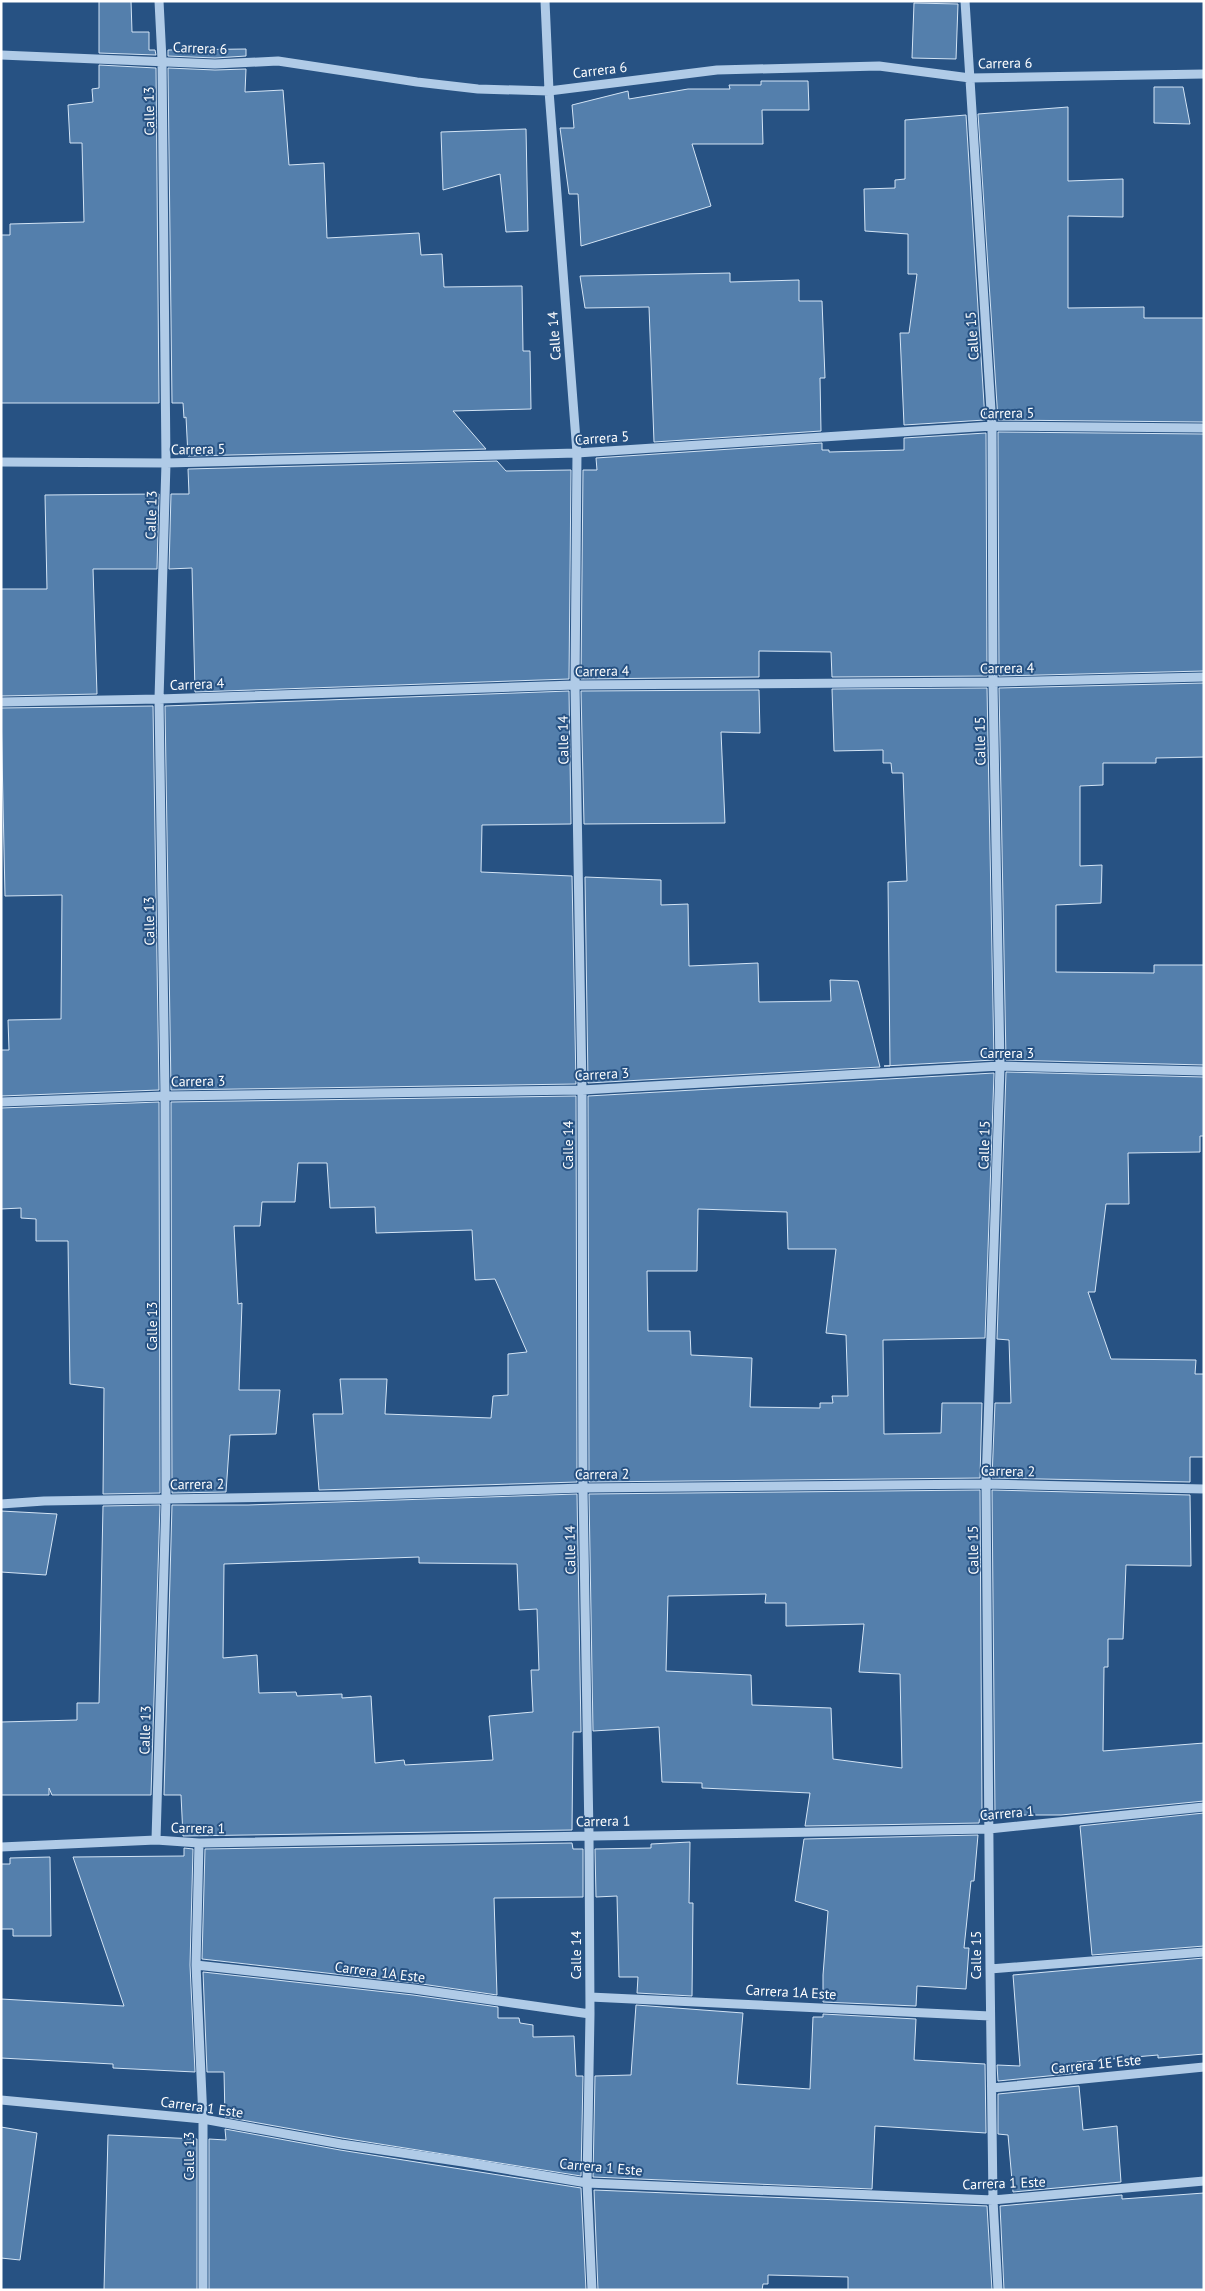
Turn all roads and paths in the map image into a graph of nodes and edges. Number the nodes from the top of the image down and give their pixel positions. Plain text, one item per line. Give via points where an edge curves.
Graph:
1 (159, 1) edge
2 (545, 1) edge
3 (965, 1) edge
4 (1, 55) edge
5 (162, 60) junction
6 (1204, 74) edge
7 (970, 78) junction
8 (549, 90) junction
9 (992, 426) junction
10 (1204, 428) edge
11 (577, 453) junction
12 (1, 462) edge
13 (166, 463) junction
14 (1204, 677) edge
15 (992, 682) junction
16 (576, 685) junction
17 (159, 699) junction
18 (1, 702) edge
19 (1000, 1066) junction
20 (1204, 1071) edge
21 (582, 1090) junction
22 (165, 1096) junction
23 (1, 1102) edge
24 (986, 1484) junction
25 (583, 1488) junction
26 (1204, 1490) edge
27 (166, 1498) junction
28 (1, 1504) edge
29 (1204, 1808) edge
30 (990, 1829) junction
31 (590, 1835) junction
32 (156, 1840) junction
33 (198, 1843) junction
34 (1, 1847) edge
35 (1204, 1952) edge
36 (196, 1965) junction
37 (990, 1969) junction
38 (590, 1997) junction
39 (590, 2014) junction
40 (990, 2016) junction
41 (1204, 2067) edge
42 (992, 2088) junction
43 (1, 2100) edge
44 (203, 2119) junction
45 (1204, 2181) edge
46 (587, 2183) junction
47 (993, 2200) junction
48 (203, 2290) edge
49 (592, 2290) edge
50 (998, 2290) edge

1 - 5 street, Calle 13
2 - 8 street, Calle 14
3 - 7 street, Calle 15
4 - 5 street, Carrera 6
5 - 8 street, Carrera 6 via 215,64 278,61 478,89
5 - 13 street, Calle 13
6 - 7 street, Carrera 6
7 - 8 street, Carrera 6 via 878,66 717,70
7 - 9 street, Calle 15
8 - 11 street, Calle 14
9 - 10 street, Carrera 5
9 - 11 street, Carrera 5
9 - 15 street, Calle 15
11 - 13 street, Carrera 5
11 - 16 street, Calle 14
12 - 13 street, Carrera 5
13 - 17 street, Calle 13
14 - 15 street, Carrera 4
15 - 16 street, Carrera 4
15 - 19 street, Calle 15
16 - 17 street, Carrera 4
16 - 21 street, Calle 14
17 - 18 street, Carrera 4
17 - 22 street, Calle 13
19 - 20 street, Carrera 3
19 - 21 street, Carrera 3
19 - 24 street, Calle 15
21 - 22 street, Carrera 3
21 - 25 street, Calle 14
22 - 23 street, Carrera 3
22 - 27 street, Calle 13
24 - 25 street, Carrera 2
24 - 26 street, Carrera 2
24 - 30 street, Calle 15
25 - 27 street, Carrera 2
25 - 31 street, Calle 14
27 - 28 street, Carrera 2
27 - 32 street, Calle 13
29 - 30 street, Carrera 1
30 - 31 street, Carrera 1
30 - 37 street, Calle 15
31 - 33 street, Carrera 1
31 - 38 street, Calle 14
32 - 33 street, Carrera 1
32 - 34 street, Carrera 1
33 - 36 street, Calle 13
35 - 37 street
36 - 39 street, Carrera 1A Este via 414,1989
36 - 44 street, Calle 13
37 - 40 street, Calle 15
38 - 39 street, Calle 14
38 - 40 street, Carrera 1A Este
39 - 46 street, Calle 14
40 - 42 street, Calle 15
41 - 42 street, Carrera 1E Este
42 - 47 street, Calle 15
43 - 44 street, Carrera 1 Este
44 - 46 street, Carrera 1 Este
44 - 48 street, Calle 13
45 - 47 street, Carrera 1 Este
46 - 47 street, Carrera 1 Este
46 - 49 street, Calle 14
47 - 50 street, Calle 15

